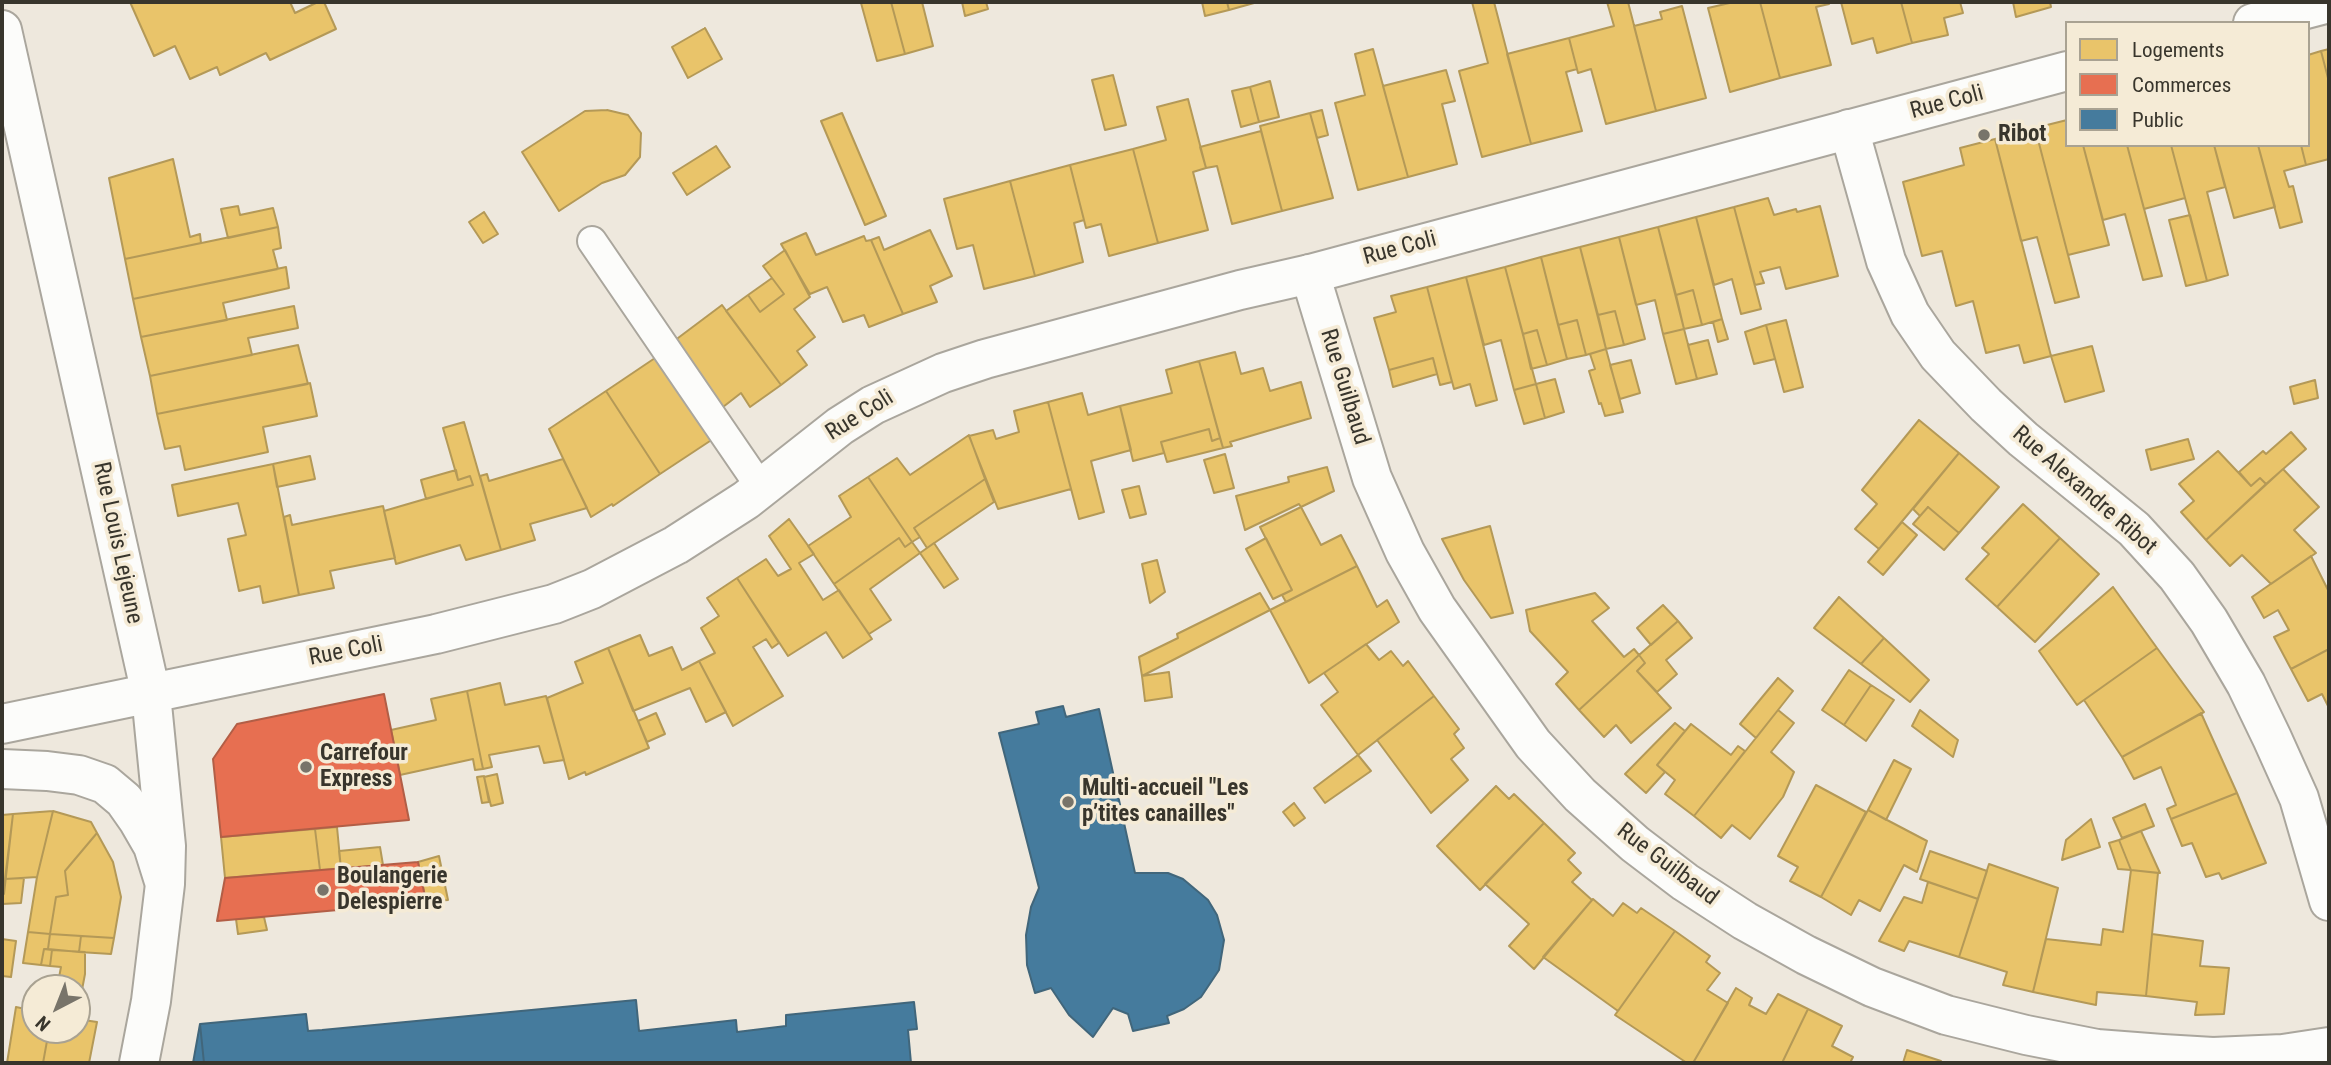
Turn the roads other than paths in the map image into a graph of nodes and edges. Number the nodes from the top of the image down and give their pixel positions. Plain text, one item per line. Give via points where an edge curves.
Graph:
1 (2329, 3) edge
2 (2261, 21) edge
3 (2, 30) edge
4 (2065, 72) edge
5 (1849, 129) junction
6 (15, 143) edge
7 (592, 241) dead end
8 (1310, 274) junction
9 (761, 488) junction
10 (151, 694) junction
11 (2, 724) edge
12 (2, 769) edge
13 (165, 884) junction
14 (2329, 901) edge
15 (2329, 1047) edge
16 (139, 1063) edge

1 - 2 street
3 - 6 street, Rue Louis Lejeune
4 - 5 street, Rue Coli
5 - 8 street, Rue Coli
5 - 14 street, Rue Alexandre Ribot via 1886,261 1910,314 1938,355 2023,439 2134,529 2177,576 2209,621 2246,684 2299,799
6 - 10 street, Rue Louis Lejeune
7 - 9 lane
8 - 9 street, Rue Coli via 1240,289 943,373 873,405
8 - 15 street, Rue Guilbaud via 1371,478 1437,609 1533,744 1580,795 1685,883 1806,955 1872,987 1959,1018 2097,1049 2213,1057
9 - 10 street, Rue Coli via 666,551 554,604 436,634
10 - 11 street, Rue Coli
10 - 13 street, Rue Louis Lejeune via 166,846
12 - 13 street via 79,775 105,784 138,820 153,846
13 - 16 street, Rue Louis Lejeune

